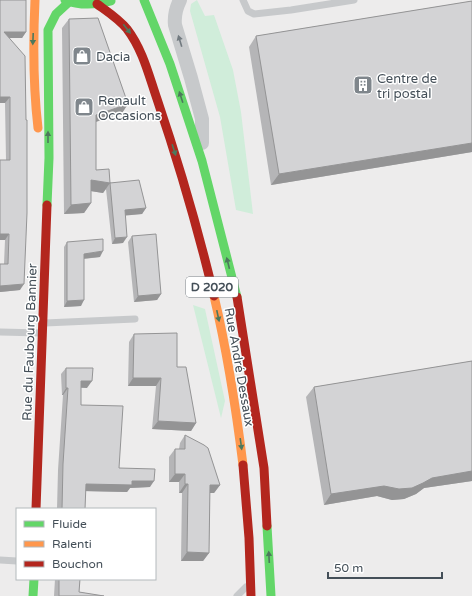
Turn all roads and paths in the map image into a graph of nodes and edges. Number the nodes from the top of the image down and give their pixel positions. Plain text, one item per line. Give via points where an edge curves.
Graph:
1 (35, 0) edge
2 (112, 0) edge
3 (144, 0) edge
4 (180, 0) edge
5 (243, 0) edge
6 (354, 0) edge
7 (67, 1) edge
8 (97, 4) junction
9 (202, 161) junction
10 (47, 176) junction
11 (135, 318) dead end
12 (42, 323) junction
13 (0, 332) edge
14 (42, 333) junction
15 (36, 508) edge
16 (0, 560) edge
17 (16, 561) edge
18 (34, 580) edge
19 (250, 582) junction
20 (33, 596) edge
21 (237, 596) edge
22 (250, 596) edge
23 (272, 596) edge

1 -> 10 main road, Rue du Faubourg Bannier via 34,97
2 - 8 main road
9 -> 3 main road, Rue André Dessaux / D 2020 via 170,64
9 -> 4 street via 202,119 174,19
5 - 6 lane via 248,11 254,14
7 - 8 main road
10 -> 7 main road, Rue du Faubourg Bannier via 48,30 55,14
8 -> 19 main road, Rue André Dessaux / D 2020 via 122,22 131,34 144,62 189,194 234,393 243,465
23 -> 9 main road, Rue André Dessaux / D 2020 via 260,438 237,299
10 - 12 main road, Rue du Faubourg Bannier
11 - 12 lane
12 - 14 main road, Rue du Faubourg Bannier
13 - 14 lane
14 - 15 main road, Rue du Faubourg Bannier
16 - 17 lane
18 - 20 main road
19 - 21 lane
19 - 22 main road, Rue André Dessaux / D 2020

